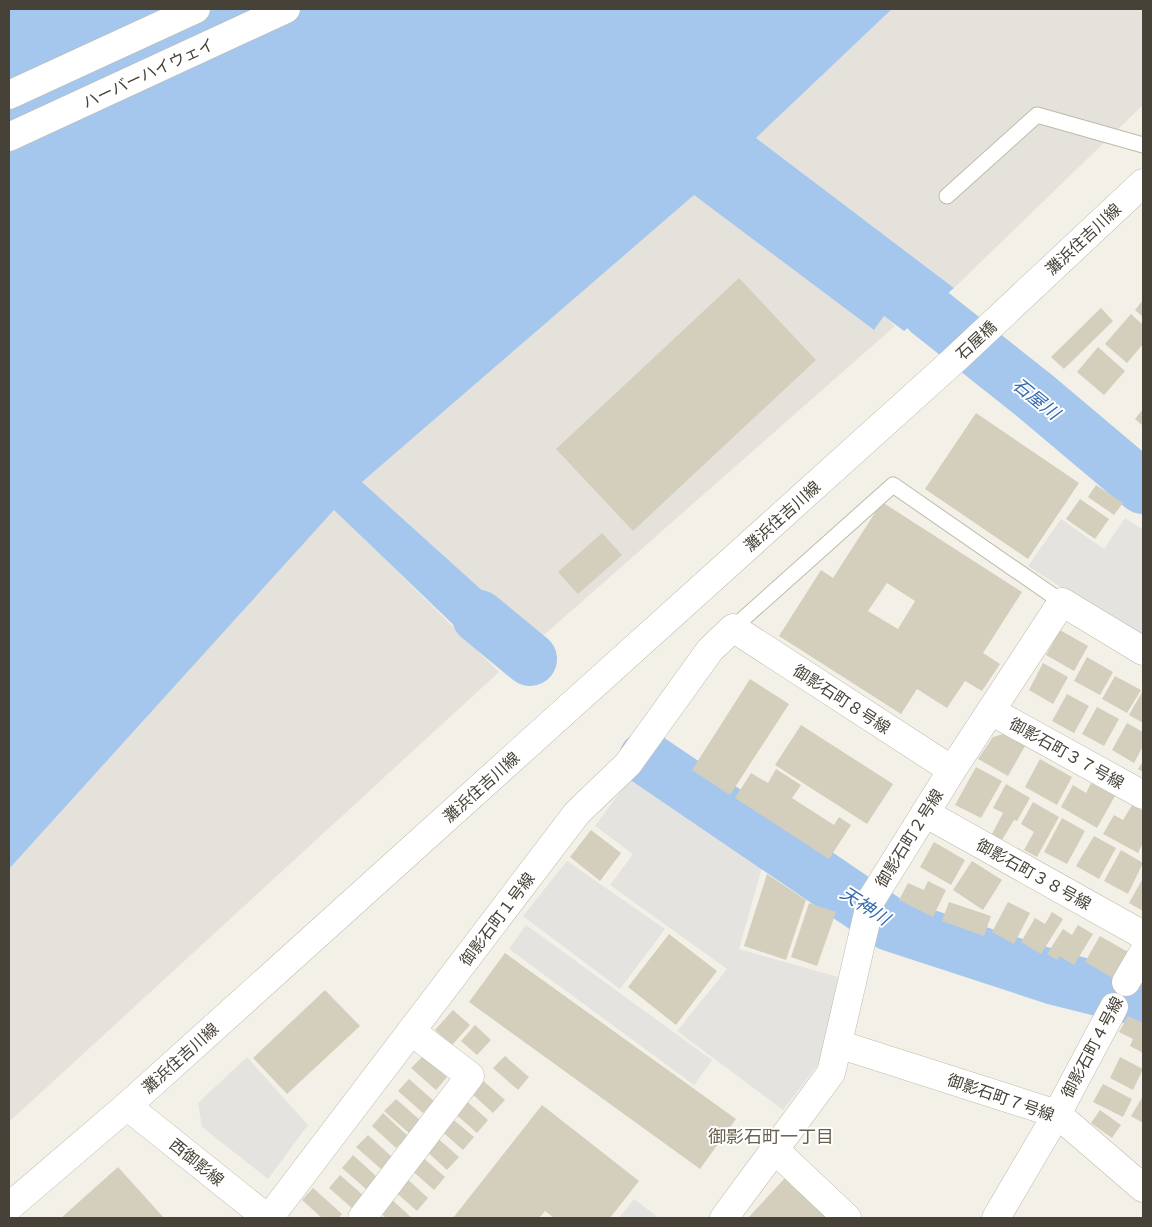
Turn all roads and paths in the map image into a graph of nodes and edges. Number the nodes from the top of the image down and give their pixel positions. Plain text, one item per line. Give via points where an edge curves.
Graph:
1 (196, 9) edge
2 (286, 9) edge
3 (9, 95) edge
4 (9, 137) edge
5 (1143, 145) edge
6 (1143, 183) edge
7 (947, 196) dead end
8 (1002, 316) joint
9 (951, 364) joint
10 (1062, 602) junction
11 (733, 628) junction
12 (1143, 651) edge
13 (991, 711) junction
14 (952, 770) junction
15 (1143, 795) edge
16 (925, 813) junction
17 (1143, 935) edge
18 (1143, 954) edge
19 (1126, 982) joint
20 (1114, 1007) joint
21 (411, 1032) junction
22 (838, 1044) junction
23 (127, 1106) junction
24 (1057, 1114) junction
25 (774, 1149) junction
26 (1143, 1188) edge
27 (9, 1207) edge
28 (268, 1218) edge
29 (362, 1218) edge
30 (724, 1218) edge
31 (847, 1218) edge
32 (996, 1218) edge

1 - 3 street
2 - 4 street, ハーバーハイウェイ
5 - 7 lane via 1037,115
6 - 8 street, 灘浜住吉川線
8 - 9 street, 石屋橋
9 - 23 street, 灘浜住吉川線
10 - 11 lane via 893,485
10 - 12 street
10 - 13 street, 御影石町２号線
11 - 14 street, 御影石町８号線
11 - 21 street, 御影石町１号線 via 710,650 628,764 577,813
13 - 14 street, 御影石町２号線
13 - 15 street, 御影石町３７号線
14 - 16 street, 御影石町２号線
16 - 17 street, 御影石町３８号線
16 - 22 street, 御影石町２号線 via 869,911
18 - 19 street, 御影石町４号線
19 - 20 lane, 御影石町４号線
20 - 24 street, 御影石町４号線
21 - 28 street, 御影石町１号線
21 - 29 street via 470,1076
22 - 24 street, 御影石町７号線
22 - 25 street, 御影石町２号線 via 831,1073
23 - 27 street, 灘浜住吉川線
23 - 28 street, 西御影線
24 - 26 street, 御影石町７号線
24 - 32 street, 御影石町４号線
25 - 30 street, 御影石町２号線
25 - 31 street

